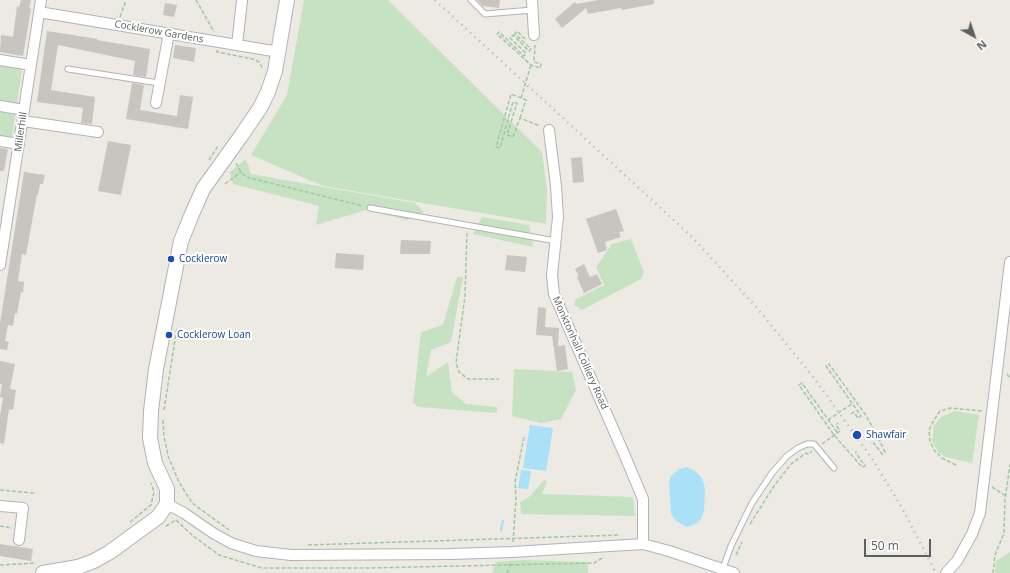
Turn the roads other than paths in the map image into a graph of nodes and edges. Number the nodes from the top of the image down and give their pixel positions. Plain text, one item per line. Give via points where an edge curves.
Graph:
1 (41, 0) edge
2 (242, 0) edge
3 (287, 0) edge
4 (471, 0) edge
5 (532, 5) edge
6 (39, 12) junction
7 (169, 33) junction
8 (530, 38) road end
9 (237, 45) junction
10 (279, 52) junction
11 (0, 60) edge
12 (31, 65) junction
13 (68, 69) dead end
14 (159, 83) junction
15 (156, 103) dead end
16 (0, 106) edge
17 (24, 110) junction
18 (23, 121) junction
19 (549, 130) road end
20 (98, 132) dead end
21 (0, 141) edge
22 (19, 144) junction
23 (370, 208) road end
24 (2, 235) edge
25 (556, 241) junction
26 (1010, 262) edge
27 (0, 264) edge
28 (834, 468) dead end
29 (167, 504) junction
30 (0, 506) edge
31 (19, 540) dead end
32 (643, 544) junction
33 (40, 568) edge
34 (729, 571) edge
35 (946, 573) edge

1 - 6 street, Millerhill
2 - 9 street
3 - 10 main road
4 - 5 lane via 485,14
5 - 8 street
6 - 7 street, Cocklerow Gardens
6 - 12 street, Millerhill
7 - 9 street, Cocklerow Gardens
7 - 14 street
9 - 10 street, Cocklerow Gardens
10 - 29 main road via 276,71 260,108 203,189 181,241 156,369 151,411 150,438 155,463 167,488
11 - 12 street
12 - 17 street, Millerhill
13 - 14 lane
14 - 15 street
16 - 17 street
17 - 18 street, Millerhill
18 - 20 street
18 - 22 street, Millerhill
19 - 25 street, Monktonhall Colliery Road via 558,217
21 - 22 street
22 - 24 street, Millerhill
23 - 25 lane
24 - 27 street, Millerhill
25 - 32 street, Monktonhall Colliery Road via 552,275 554,294 643,499
26 - 35 street via 980,513 957,561
28 - 34 lane via 814,444 807,444 787,456 752,503 731,546
29 - 32 street via 231,543 256,551 291,554 512,552
29 - 33 main road via 158,517 94,561 78,567
30 - 31 street via 23,508
32 - 34 street

